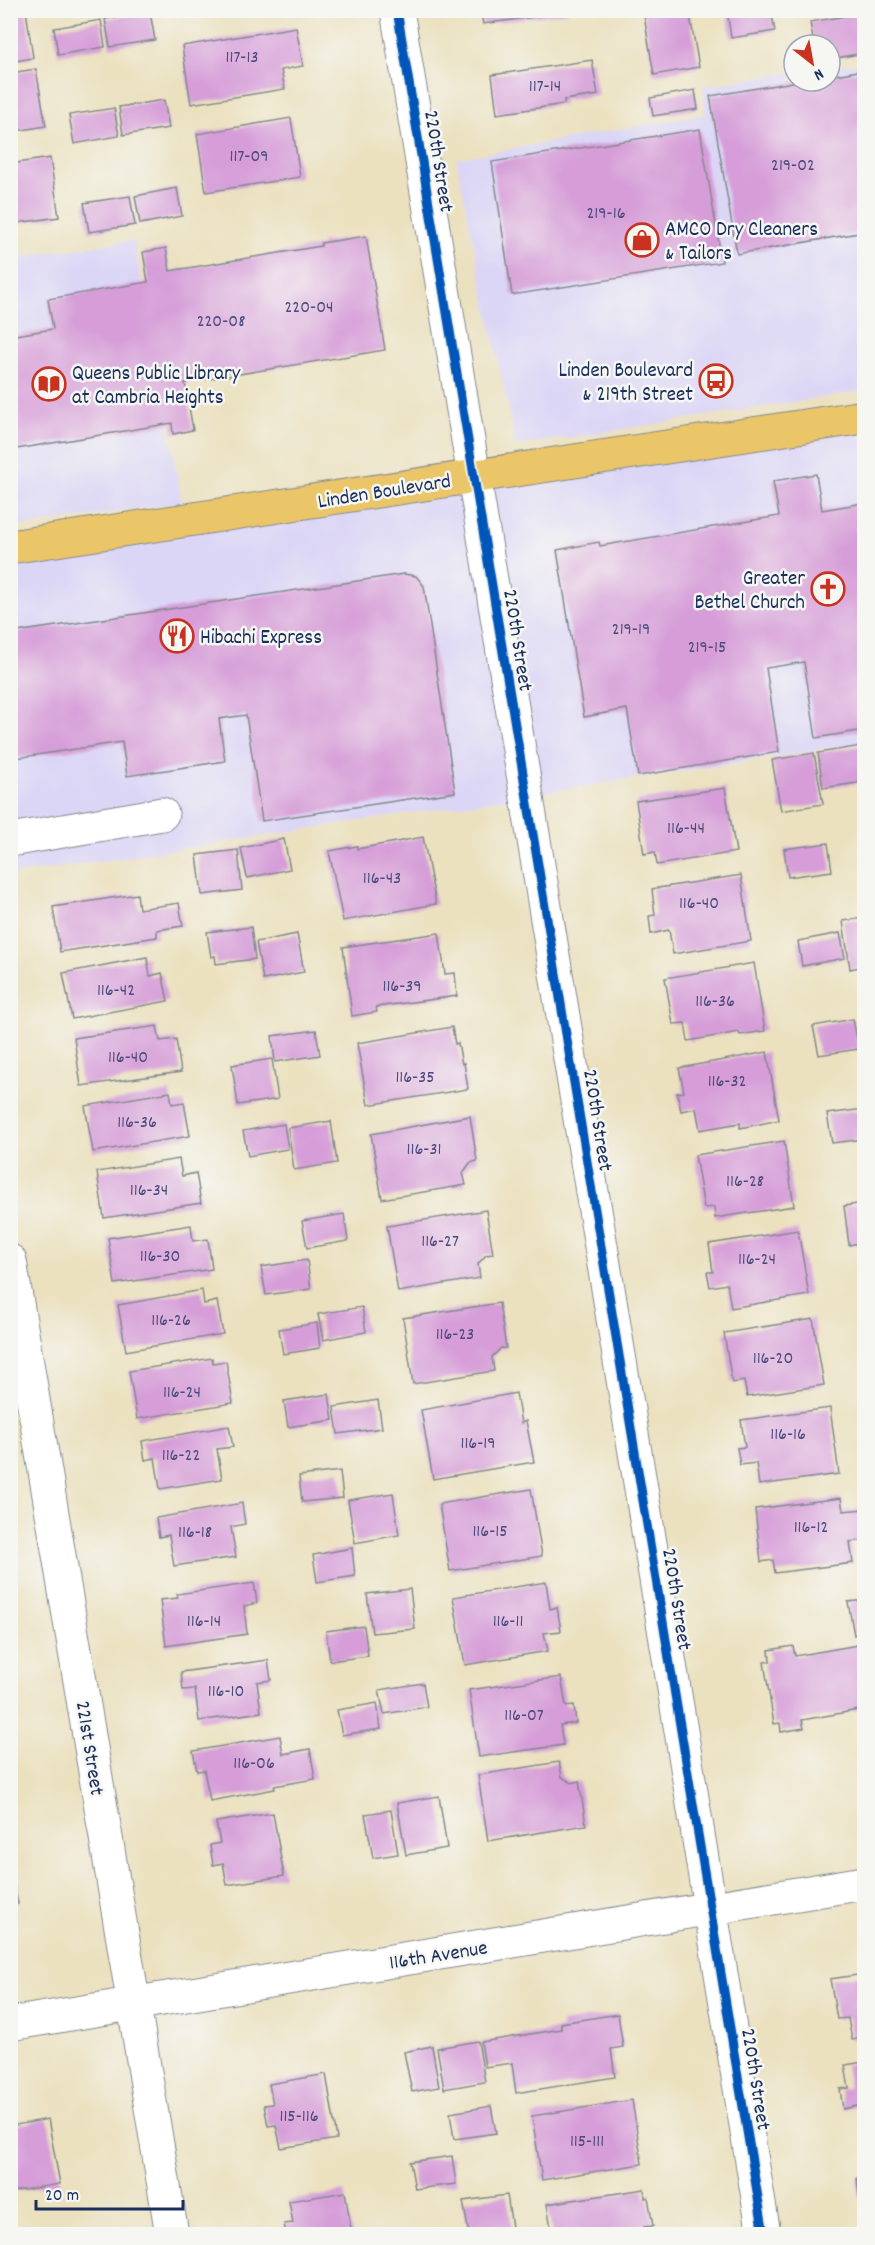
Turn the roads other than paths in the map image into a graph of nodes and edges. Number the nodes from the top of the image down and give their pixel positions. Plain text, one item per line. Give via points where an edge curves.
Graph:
1 (397, 10) edge
2 (864, 417) edge
3 (474, 476) junction
4 (10, 547) edge
5 (162, 814) dead end
6 (10, 840) edge
7 (10, 1261) edge
8 (864, 1883) edge
9 (711, 1909) junction
10 (134, 2004) junction
11 (10, 2024) edge
12 (172, 2235) edge
13 (764, 2235) edge

1 - 3 street, 220th Street
2 - 3 main road, Linden Boulevard
3 - 4 main road, Linden Boulevard
3 - 9 street, 220th Street
5 - 6 street
7 - 10 street, 221st Street
8 - 9 street, 116th Avenue
9 - 10 street, 116th Avenue
9 - 13 street, 220th Street
10 - 11 street, 116th Avenue
10 - 12 street, 221st Street

